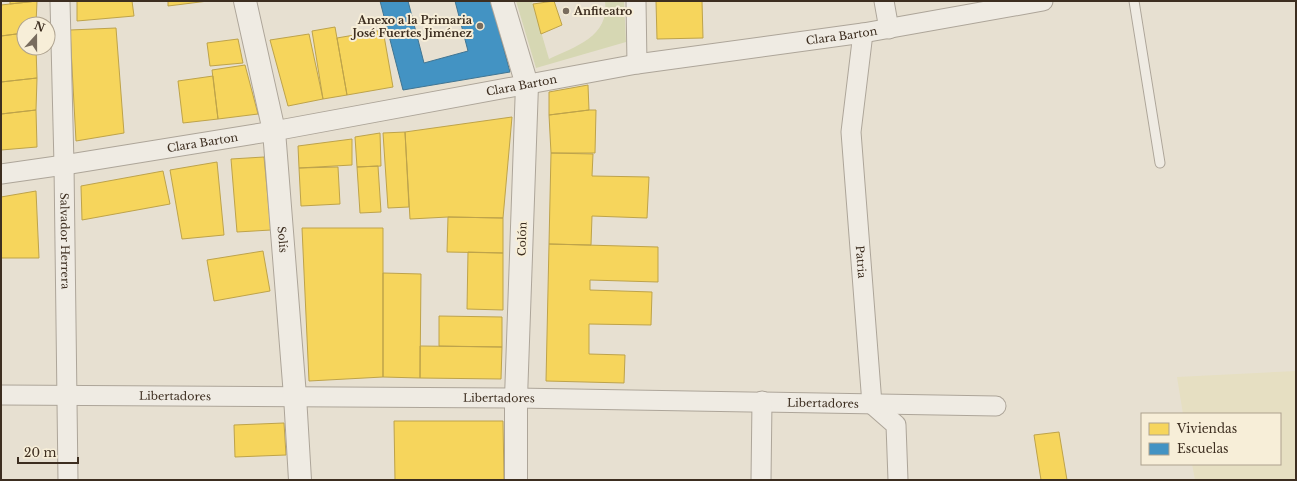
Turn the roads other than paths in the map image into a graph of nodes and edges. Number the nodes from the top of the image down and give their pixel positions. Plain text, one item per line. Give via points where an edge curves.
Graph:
1 (60, 1) edge
2 (245, 1) edge
3 (502, 1) edge
4 (636, 1) edge
5 (884, 1) edge
6 (1043, 1) edge
7 (1134, 1) edge
8 (889, 29) junction
9 (863, 33) junction
10 (637, 64) junction
11 (527, 85) junction
12 (274, 131) junction
13 (1160, 163) dead end
14 (64, 165) junction
15 (1, 174) edge
16 (1, 395) edge
17 (67, 395) junction
18 (295, 396) junction
19 (516, 398) junction
20 (762, 401) junction
21 (872, 404) junction
22 (996, 406) dead end
23 (68, 480) edge
24 (300, 480) edge
25 (516, 480) edge
26 (761, 480) edge
27 (898, 480) edge

1 - 14 street, Salvador Herrera
2 - 12 street, Solís
3 - 11 street, Colón
4 - 10 street
5 - 8 street
6 - 8 street, Clara Barton
7 - 13 lane
8 - 9 street, Clara Barton
9 - 10 street, Clara Barton
9 - 21 street, Patria via 851,132
10 - 11 street, Clara Barton
11 - 12 street, Clara Barton
11 - 19 street, Colón
12 - 14 street, Clara Barton
12 - 18 street, Solís
14 - 15 street, Clara Barton
14 - 17 street, Salvador Herrera
16 - 17 street, Libertadores
17 - 18 street, Libertadores
17 - 23 street, Salvador Herrera
18 - 19 street, Libertadores
18 - 24 street, Solís
19 - 20 street, Libertadores
19 - 25 street, Colón
20 - 21 street, Libertadores
20 - 26 street
21 - 22 street, Libertadores
21 - 27 street via 896,425

